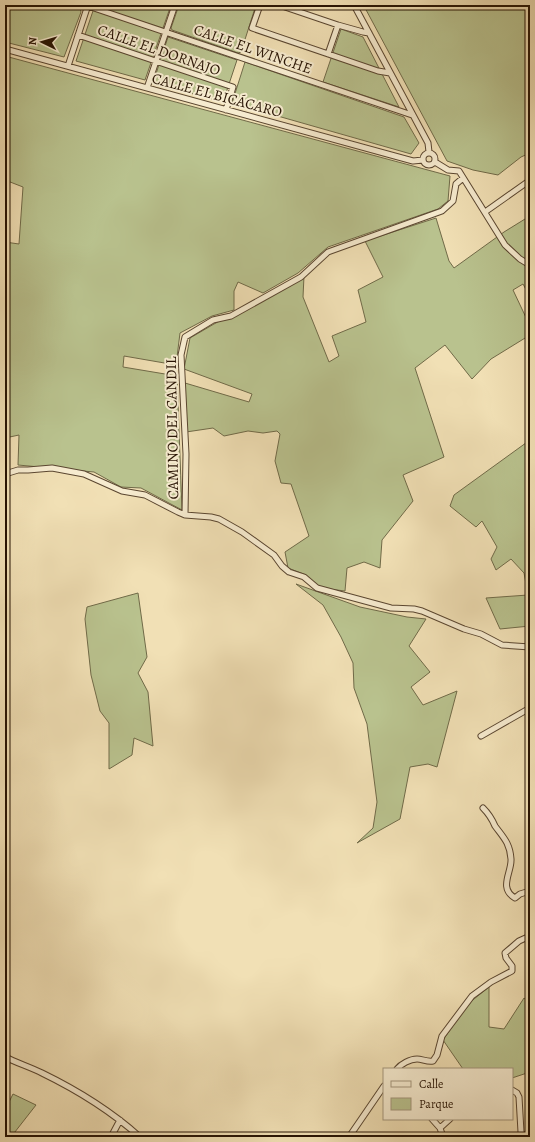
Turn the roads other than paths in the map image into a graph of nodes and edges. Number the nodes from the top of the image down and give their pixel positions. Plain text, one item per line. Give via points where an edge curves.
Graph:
1 (87, 5) edge
2 (175, 5) edge
3 (260, 5) edge
4 (279, 5) edge
5 (354, 5) edge
6 (338, 25) junction
7 (165, 32) junction
8 (369, 33) junction
9 (78, 35) junction
10 (5, 49) edge
11 (328, 54) junction
12 (156, 61) junction
13 (68, 66) junction
14 (390, 73) junction
15 (147, 88) junction
16 (226, 110) junction
17 (412, 115) junction
18 (429, 152) junction
19 (423, 160) junction
20 (434, 162) junction
21 (464, 178) junction
22 (526, 183) dead end
23 (485, 212) junction
24 (530, 265) edge
25 (5, 474) edge
26 (185, 515) junction
27 (530, 647) edge
28 (530, 708) edge
29 (481, 736) dead end
30 (484, 808) dead end
31 (530, 891) edge
32 (530, 936) edge
33 (5, 1057) edge
34 (398, 1068) edge
35 (383, 1087) edge
36 (513, 1091) edge
37 (120, 1120) junction
38 (433, 1120) edge
39 (449, 1120) edge
40 (440, 1128) junction
41 (111, 1137) edge
42 (140, 1137) edge
43 (348, 1137) edge
44 (443, 1137) edge
45 (524, 1137) edge

1 - 7 street, CALLE EL WINCHE
1 - 9 street
2 - 7 street
3 - 11 street via 252,28
4 - 6 street
5 - 8 street
6 - 8 street
6 - 11 street
7 - 12 street
7 - 17 street, CALLE EL WINCHE
8 - 14 street
9 - 12 street, CALLE EL DORNAJO
9 - 13 street
10 - 13 street, CALLE EL BICÁCARO
11 - 14 street
12 - 15 street
12 - 16 street, CALLE EL DORNAJO via 233,87
13 - 15 street, CALLE EL BICÁCARO
14 - 17 street
15 - 16 street, CALLE EL BICÁCARO
16 - 19 street, CALLE EL BICÁCARO via 413,161
17 - 18 street via 428,143
18 - 19 street via 425,153
18 - 20 street via 435,155
19 - 20 street via 429,165
20 - 21 street via 448,170 459,171
21 - 23 street
21 - 26 street, CAMINO DEL CANDIL via 456,184 453,201 442,212 328,252 301,277 231,316 213,320 185,338 180,355 186,454
22 - 23 street
23 - 24 street via 505,245
25 - 26 street via 18,470 52,468 84,474 122,491 145,495
26 - 27 street via 211,517 236,529 274,555 289,572 304,577 317,588 391,608 422,611 502,644
28 - 29 street
30 - 31 street via 509,847 511,863 506,882 509,893 515,898
32 - 34 street via 519,941 505,953 512,971 472,996 442,1036 433,1061 410,1060
33 - 37 street via 71,1088
35 - 43 street
36 - 45 street via 519,1097 521,1132
37 - 41 street
37 - 42 street
38 - 40 street
39 - 40 street
40 - 44 street

